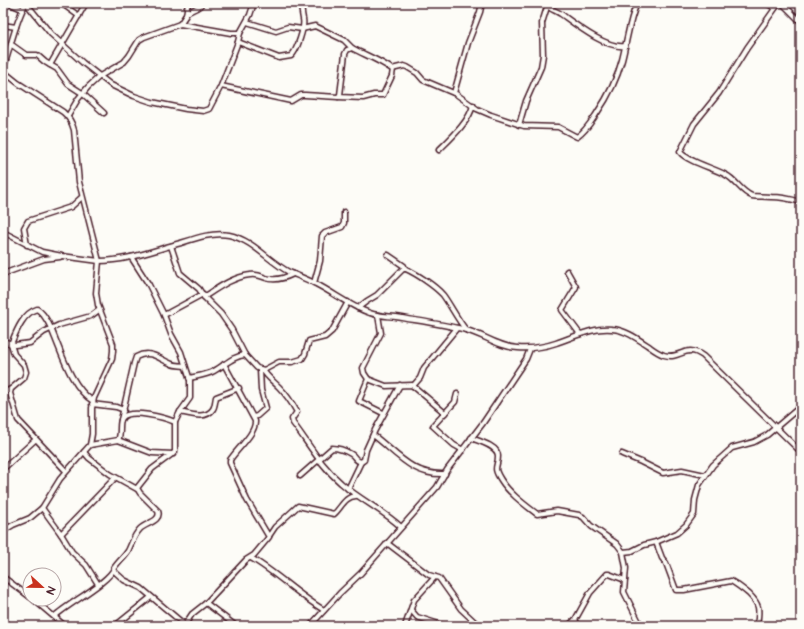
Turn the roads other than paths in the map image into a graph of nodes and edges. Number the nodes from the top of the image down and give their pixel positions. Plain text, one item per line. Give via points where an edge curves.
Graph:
1 (8, 3) edge
2 (26, 3) edge
3 (61, 3) edge
4 (86, 3) edge
5 (188, 3) edge
6 (202, 3) edge
7 (254, 3) edge
8 (301, 3) edge
9 (482, 3) edge
10 (636, 3) edge
11 (766, 3) edge
12 (779, 3) edge
13 (782, 3) edge
14 (547, 5) edge
15 (775, 8) junction
16 (22, 9) junction
17 (186, 15) junction
18 (79, 16) junction
19 (247, 22) junction
20 (801, 22) edge
21 (180, 24) junction
22 (3, 25) edge
23 (16, 27) junction
24 (302, 30) junction
25 (240, 33) junction
26 (238, 42) junction
27 (12, 45) junction
28 (62, 45) junction
29 (625, 46) junction
30 (352, 48) junction
31 (50, 65) junction
32 (393, 69) junction
33 (3, 70) edge
34 (100, 76) junction
35 (221, 86) junction
36 (82, 93) junction
37 (454, 93) junction
38 (338, 97) junction
39 (473, 105) junction
40 (104, 113) dead end
41 (68, 116) junction
42 (519, 125) junction
43 (440, 150) dead end
44 (82, 197) junction
45 (801, 202) edge
46 (344, 212) dead end
47 (3, 232) edge
48 (27, 245) junction
49 (171, 246) junction
50 (388, 255) dead end
51 (62, 256) junction
52 (131, 257) junction
53 (99, 260) junction
54 (405, 269) junction
55 (567, 271) dead end
56 (3, 274) edge
57 (293, 274) junction
58 (314, 283) junction
59 (204, 295) junction
60 (348, 302) junction
61 (358, 308) junction
62 (99, 310) junction
63 (164, 315) junction
64 (378, 315) junction
65 (457, 328) junction
66 (51, 329) junction
67 (466, 330) junction
68 (580, 334) junction
69 (3, 341) edge
70 (11, 344) junction
71 (530, 348) junction
72 (245, 355) junction
73 (224, 364) junction
74 (185, 366) junction
75 (262, 370) junction
76 (189, 378) junction
77 (368, 379) junction
78 (400, 385) junction
79 (413, 386) junction
80 (239, 388) junction
81 (11, 389) junction
82 (3, 392) edge
83 (457, 394) dead end
84 (93, 403) junction
85 (801, 406) edge
86 (124, 410) junction
87 (180, 412) junction
88 (383, 413) junction
89 (445, 413) junction
90 (254, 417) junction
91 (121, 420) junction
92 (175, 422) junction
93 (776, 428) junction
94 (373, 435) junction
95 (471, 438) junction
96 (35, 440) junction
97 (118, 440) junction
98 (90, 445) junction
99 (463, 450) junction
100 (84, 452) junction
101 (801, 452) edge
102 (173, 454) junction
103 (622, 454) dead end
104 (319, 460) junction
105 (361, 462) junction
106 (3, 469) edge
107 (66, 471) junction
108 (445, 474) junction
109 (705, 475) junction
110 (300, 476) dead end
111 (115, 478) junction
112 (137, 489) junction
113 (348, 489) junction
114 (356, 496) junction
115 (42, 508) junction
116 (4, 519) edge
117 (12, 525) junction
118 (401, 527) junction
119 (4, 531) edge
120 (61, 534) junction
121 (269, 536) junction
122 (656, 542) junction
123 (387, 543) junction
124 (623, 552) junction
125 (251, 558) junction
126 (114, 571) junction
127 (3, 577) edge
128 (434, 577) junction
129 (625, 580) junction
130 (98, 584) junction
131 (22, 591) edge
132 (151, 596) junction
133 (206, 603) junction
134 (43, 607) edge
135 (324, 610) junction
136 (411, 610) junction
137 (55, 616) junction
138 (575, 620) junction
139 (184, 625) edge
140 (65, 626) edge
141 (115, 626) edge
142 (236, 626) edge
143 (310, 626) edge
144 (405, 626) edge
145 (445, 626) edge
146 (486, 626) edge
147 (568, 626) edge
148 (579, 626) edge
149 (641, 626) edge
150 (757, 626) edge

1 - 16 street
2 - 16 street
2 - 28 street
3 - 18 street
4 - 18 street
5 - 17 street
6 - 17 street
7 - 19 street
8 - 24 street via 304,22
9 - 37 street
10 - 29 street
11 - 15 street
12 - 15 street
13 - 20 street
14 - 29 street via 593,36
14 - 42 street via 542,23 541,67
15 - 45 street via 694,124 680,153 733,179 748,194
16 - 23 street
17 - 21 street
18 - 28 street
19 - 24 street via 276,31 288,27
19 - 25 street
21 - 25 street
21 - 34 street via 140,39 126,60
22 - 23 street
23 - 27 street
24 - 26 street via 296,51 288,57 279,58
24 - 30 street via 318,27 344,40
25 - 26 street
26 - 35 street
27 - 31 street via 26,55 37,55
27 - 33 street
28 - 31 street
28 - 34 street
29 - 42 street via 618,74 610,90 592,120 578,136 557,127
30 - 32 street
30 - 38 street via 345,54
31 - 36 street via 57,69 68,84
32 - 37 street via 407,67 423,80
32 - 38 street via 382,96
33 - 41 street
34 - 35 street via 110,85 141,99 203,111 209,109
34 - 36 street
35 - 38 street via 291,101 301,95
36 - 40 street
36 - 41 street
37 - 39 street
39 - 42 street via 477,109
39 - 43 street via 455,135
41 - 44 street via 74,130
44 - 48 street via 71,207 28,221 24,228
44 - 53 street
46 - 58 street via 342,227 322,236 319,266
47 - 48 street
48 - 51 street via 42,252
49 - 52 street
49 - 57 street via 209,235 230,236 248,242
49 - 59 street via 180,273
50 - 54 street
51 - 53 street
51 - 56 street via 38,261
52 - 53 street
52 - 63 street
53 - 62 street via 96,293
54 - 61 street via 377,295
54 - 67 street via 441,294
55 - 68 street via 576,287 562,310
57 - 58 street
57 - 59 street via 280,279 250,275 224,284
58 - 60 street
59 - 63 street
59 - 72 street via 232,330
60 - 61 street
60 - 75 street via 332,331 325,337 309,341 302,359 279,362
61 - 64 street
62 - 66 street via 91,316 68,321
62 - 84 street via 113,344 113,355
63 - 74 street
64 - 65 street
64 - 77 street via 380,333 363,368
65 - 67 street
65 - 79 street via 424,368
66 - 70 street via 30,343
66 - 70 street via 41,313 37,309 34,310 26,317
66 - 84 street via 69,373
67 - 71 street via 505,346
68 - 71 street via 556,343
68 - 93 street via 614,329 630,334 664,355 696,351
69 - 70 street
70 - 81 street via 14,354 24,365 26,372 24,378
71 - 95 street via 523,364
72 - 73 street via 237,356
72 - 75 street
73 - 76 street via 212,372
73 - 80 street
74 - 76 street
74 - 86 street via 172,364 149,353 136,357
75 - 90 street via 261,390 266,408
75 - 104 street via 292,404 297,412 292,419 293,424
76 - 87 street via 190,398
77 - 78 street via 383,386
77 - 88 street via 360,402
78 - 79 street
78 - 88 street
79 - 89 street
80 - 87 street via 216,397 214,408 207,415
80 - 90 street
81 - 82 street
81 - 96 street via 16,416
83 - 89 street via 455,402
84 - 86 street
84 - 98 street
85 - 93 street
86 - 91 street
87 - 92 street
88 - 94 street
89 - 99 street via 433,427
90 - 121 street via 256,424 253,431 230,462 247,500
91 - 92 street via 126,415 148,415
91 - 97 street
92 - 102 street via 176,451
93 - 101 street
93 - 109 street via 760,439 732,448
94 - 105 street
94 - 108 street via 419,471
95 - 99 street
95 - 124 street via 496,451 496,470 502,482 537,514 557,511 579,515 617,544
96 - 106 street
96 - 107 street
97 - 98 street
97 - 102 street via 152,453
98 - 100 street
99 - 108 street
100 - 107 street
100 - 111 street
102 - 112 street via 152,469
103 - 109 street via 663,473 682,470
104 - 105 street via 332,448 352,455 355,460
104 - 110 street
104 - 113 street
105 - 113 street
107 - 115 street
108 - 118 street via 434,491
109 - 122 street via 699,485 693,516 677,533
111 - 112 street
111 - 120 street
112 - 126 street via 159,515 155,521 138,531
113 - 114 street
114 - 118 street
114 - 121 street via 348,498 334,514 298,506
115 - 117 street via 30,518
115 - 120 street
116 - 117 street
116 - 119 street
117 - 119 street
118 - 123 street
120 - 130 street
121 - 125 street
122 - 124 street
122 - 150 street via 676,590 695,589 731,581 757,602
123 - 128 street
123 - 135 street
124 - 129 street
125 - 133 street via 246,560
125 - 135 street
126 - 130 street
126 - 132 street
127 - 131 street
128 - 136 street via 415,598
128 - 146 street via 441,580 461,610 477,624
129 - 138 street via 607,574 590,593
129 - 149 street via 624,592
130 - 137 street
132 - 139 street
132 - 141 street
133 - 139 street via 192,614
133 - 142 street
134 - 137 street
135 - 143 street
136 - 144 street
136 - 145 street via 417,617
137 - 140 street
138 - 147 street
138 - 148 street

